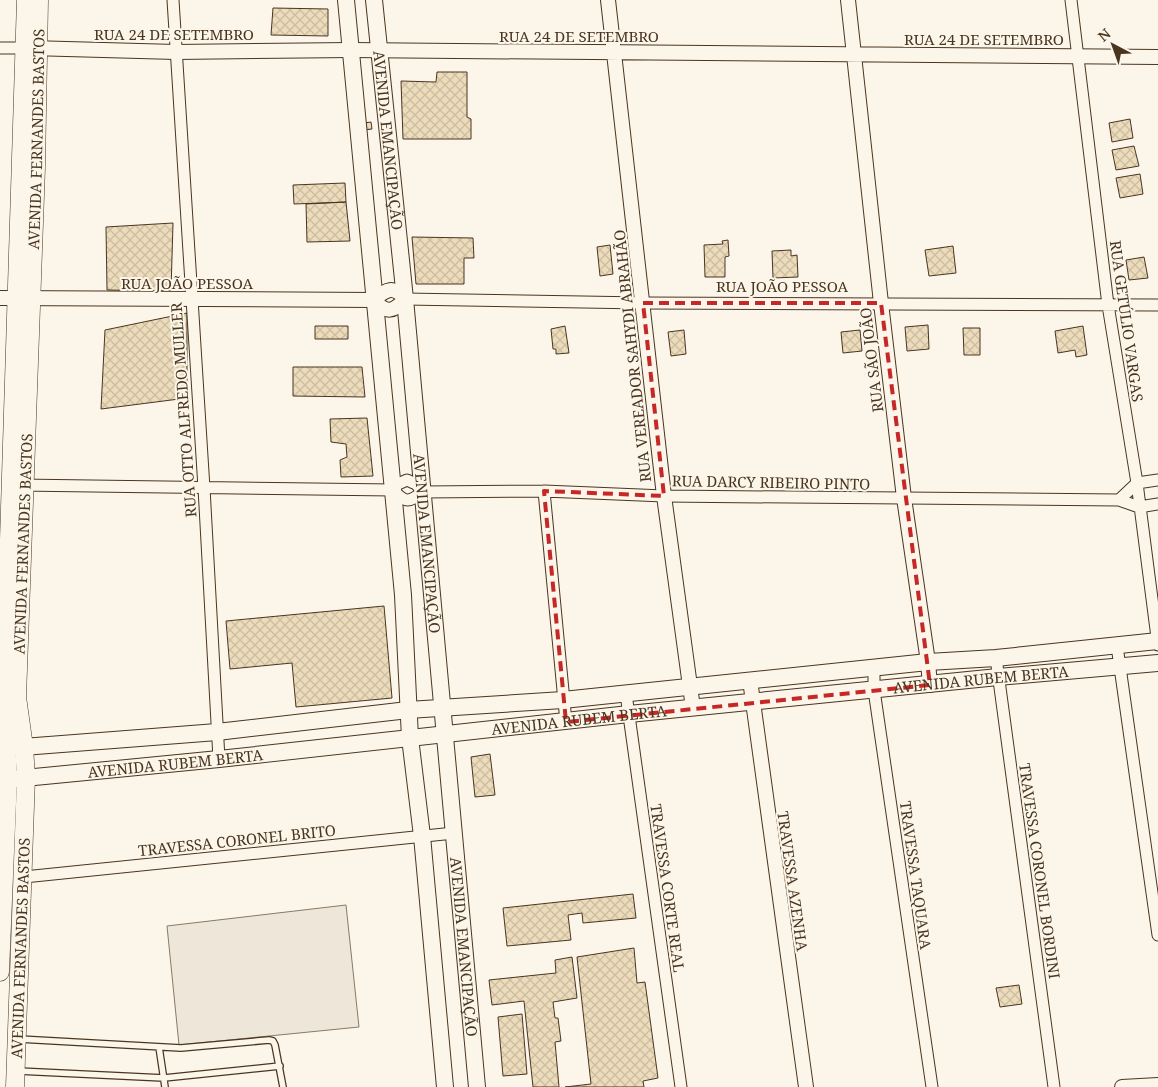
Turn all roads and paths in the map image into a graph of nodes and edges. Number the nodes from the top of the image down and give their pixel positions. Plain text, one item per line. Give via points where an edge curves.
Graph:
1 (26, 0) edge
2 (39, 0) edge
3 (173, 0) edge
4 (346, 0) edge
5 (374, 0) edge
6 (608, 0) edge
7 (848, 0) edge
8 (1071, 0) edge
9 (0, 48) edge
10 (31, 48) junction
11 (351, 50) junction
12 (379, 51) junction
13 (176, 52) junction
14 (614, 52) junction
15 (855, 55) junction
16 (1078, 56) junction
17 (1158, 57) edge
18 (16, 298) edge
19 (406, 299) junction
20 (191, 300) junction
21 (374, 300) junction
22 (643, 303) junction
23 (881, 303) junction
24 (1108, 305) junction
25 (1158, 305) edge
26 (1158, 480) edge
27 (1137, 483) junction
28 (17, 485) junction
29 (204, 488) junction
30 (393, 490) junction
31 (544, 491) junction
32 (423, 492) junction
33 (664, 496) junction
34 (904, 498) junction
35 (1120, 500) junction
36 (1158, 504) edge
37 (1140, 506) junction
38 (1158, 641) edge
39 (1117, 646) junction
40 (1158, 646) edge
41 (996, 658) junction
42 (928, 662) junction
43 (1158, 663) edge
44 (1120, 666) junction
45 (874, 668) junction
46 (998, 677) junction
47 (750, 680) junction
48 (930, 685) junction
49 (690, 686) junction
50 (874, 690) junction
51 (626, 694) junction
52 (563, 700) junction
53 (752, 703) junction
54 (443, 707) junction
55 (693, 708) junction
56 (408, 710) junction
57 (628, 714) junction
58 (566, 722) junction
59 (217, 732) junction
60 (445, 734) junction
61 (410, 738) junction
62 (10, 748) edge
63 (219, 759) junction
64 (26, 777) junction
65 (4, 779) edge
66 (454, 833) junction
67 (422, 836) junction
68 (24, 877) junction
69 (1158, 935) edge
70 (0, 972) edge
71 (17, 1039) junction
72 (159, 1047) junction
73 (280, 1066) junction
74 (164, 1078) junction
75 (16, 1079) edge
76 (1158, 1085) edge
77 (165, 1087) edge
78 (283, 1087) edge
79 (445, 1087) edge
80 (477, 1087) edge
81 (681, 1087) edge
82 (806, 1087) edge
83 (932, 1087) edge
84 (1054, 1087) edge
85 (1122, 1087) edge

1 - 10 main road, AVENIDA FERNANDES BASTOS
2 - 10 main road, AVENIDA FERNANDES BASTOS
3 - 13 street, RUA OTTO ALFREDO MULLER
4 - 11 main road, AVENIDA EMANCIPAÇÃO
5 - 12 main road, AVENIDA EMANCIPAÇÃO
6 - 14 street, RUA VEREADOR SAHYDI ABRAHÃO
7 - 15 street, RUA SÃO JOÃO
8 - 16 street, RUA GETÚLIO VARGAS
9 - 10 street, RUA 24 DE SETEMBRO
10 - 13 street, RUA 24 DE SETEMBRO
10 - 18 main road, AVENIDA FERNANDES BASTOS via 28,166
11 - 12 street, RUA 24 DE SETEMBRO
11 - 13 street, RUA 24 DE SETEMBRO
11 - 21 main road, AVENIDA EMANCIPAÇÃO
12 - 14 street, RUA 24 DE SETEMBRO
12 - 19 main road, AVENIDA EMANCIPAÇÃO
13 - 20 street, RUA OTTO ALFREDO MULLER
14 - 15 street, RUA 24 DE SETEMBRO
14 - 22 street, RUA VEREADOR SAHYDI ABRAHÃO
15 - 16 street, RUA 24 DE SETEMBRO
15 - 23 street, RUA SÃO JOÃO
16 - 17 street, RUA 24 DE SETEMBRO
16 - 24 street, RUA GETÚLIO VARGAS
18 - 20 street, RUA JOÃO PESSOA
18 - 28 main road, AVENIDA FERNANDES BASTOS
19 - 21 street, RUA JOÃO PESSOA via 400,292 392,290
19 - 22 street, RUA JOÃO PESSOA
19 - 32 main road, AVENIDA EMANCIPAÇÃO
20 - 21 street, RUA JOÃO PESSOA
20 - 29 street, RUA OTTO ALFREDO MULLER
21 - 30 main road, AVENIDA EMANCIPAÇÃO
22 - 23 street, RUA JOÃO PESSOA
22 - 33 street, RUA VEREADOR SAHYDI ABRAHÃO
23 - 24 street, RUA JOÃO PESSOA
23 - 34 street, RUA SÃO JOÃO
24 - 25 street, RUA JOÃO PESSOA
24 - 27 street, RUA GETÚLIO VARGAS
26 - 27 street
27 - 35 street
27 - 37 street, RUA GETÚLIO VARGAS
28 - 29 street, RUA DARCY RIBEIRO PINTO
28 - 62 main road, AVENIDA FERNANDES BASTOS via 17,697
29 - 30 street, RUA DARCY RIBEIRO PINTO
29 - 59 street, RUA OTTO ALFREDO MULLER
30 - 32 street, RUA DARCY RIBEIRO PINTO via 408,500
30 - 32 street, RUA DARCY RIBEIRO PINTO via 408,480
30 - 56 main road, AVENIDA EMANCIPAÇÃO via 403,595
31 - 32 street, RUA DARCY RIBEIRO PINTO
31 - 33 street, RUA DARCY RIBEIRO PINTO
31 - 52 street
32 - 54 main road, AVENIDA EMANCIPAÇÃO
33 - 34 street, RUA DARCY RIBEIRO PINTO
33 - 49 street, RUA VEREADOR SAHYDI ABRAHÃO
34 - 35 street, RUA DARCY RIBEIRO PINTO
34 - 42 street, RUA SÃO JOÃO
35 - 37 street, RUA DARCY RIBEIRO PINTO
36 - 37 street, RUA DARCY RIBEIRO PINTO
37 - 38 street, RUA GETÚLIO VARGAS
38 - 39 main road, AVENIDA RUBEM BERTA
38 - 40 street, RUA GETÚLIO VARGAS
39 - 41 main road, AVENIDA RUBEM BERTA
39 - 44 street
41 - 42 main road, AVENIDA RUBEM BERTA
41 - 46 street, TRAVESSA CORONEL BORDINI
42 - 45 main road, AVENIDA RUBEM BERTA
42 - 48 street, RUA SÃO JOÃO
43 - 44 main road, AVENIDA RUBEM BERTA
44 - 46 main road, AVENIDA RUBEM BERTA
44 - 69 street
45 - 47 main road, AVENIDA RUBEM BERTA
45 - 50 street, TRAVESSA TAQUARA
46 - 48 main road, AVENIDA RUBEM BERTA
46 - 84 street, TRAVESSA CORONEL BORDINI
47 - 49 main road, AVENIDA RUBEM BERTA
47 - 53 street, TRAVESSA AZENHA
48 - 50 main road, AVENIDA RUBEM BERTA
49 - 51 main road, AVENIDA RUBEM BERTA
49 - 55 street, RUA VEREADOR SAHYDI ABRAHÃO
50 - 53 main road, AVENIDA RUBEM BERTA
50 - 83 street, TRAVESSA TAQUARA
51 - 52 main road, AVENIDA RUBEM BERTA
51 - 57 street, TRAVESSA CORTE REAL
52 - 54 main road, AVENIDA RUBEM BERTA
52 - 58 street
53 - 55 main road, AVENIDA RUBEM BERTA
53 - 82 street, TRAVESSA AZENHA
54 - 56 main road, AVENIDA RUBEM BERTA
54 - 60 main road, AVENIDA EMANCIPAÇÃO
55 - 57 main road, AVENIDA RUBEM BERTA
56 - 59 main road, AVENIDA RUBEM BERTA
56 - 61 main road, AVENIDA EMANCIPAÇÃO
57 - 58 main road, AVENIDA RUBEM BERTA
57 - 81 street, TRAVESSA CORTE REAL
58 - 60 main road, AVENIDA RUBEM BERTA
59 - 62 main road, AVENIDA RUBEM BERTA
59 - 63 street, RUA OTTO ALFREDO MULLER
60 - 61 main road, AVENIDA RUBEM BERTA
60 - 66 main road, AVENIDA EMANCIPAÇÃO
61 - 63 main road, AVENIDA RUBEM BERTA
61 - 67 main road, AVENIDA EMANCIPAÇÃO
62 - 64 main road, AVENIDA FERNANDES BASTOS
62 - 65 main road, AVENIDA FERNANDES BASTOS
63 - 64 main road, AVENIDA RUBEM BERTA
64 - 65 main road, AVENIDA RUBEM BERTA
64 - 68 main road, AVENIDA FERNANDES BASTOS
65 - 70 main road, AVENIDA FERNANDES BASTOS
66 - 67 street, TRAVESSA CORONEL BRITO
66 - 80 main road, AVENIDA EMANCIPAÇÃO
67 - 68 street, TRAVESSA CORONEL BRITO
67 - 79 main road, AVENIDA EMANCIPAÇÃO
68 - 71 main road, AVENIDA FERNANDES BASTOS
71 - 72 lane
71 - 75 main road, AVENIDA FERNANDES BASTOS
72 - 73 lane via 269,1040 275,1045
72 - 74 lane
73 - 74 lane
73 - 78 lane
74 - 75 lane via 36,1070
74 - 77 lane
76 - 85 street

